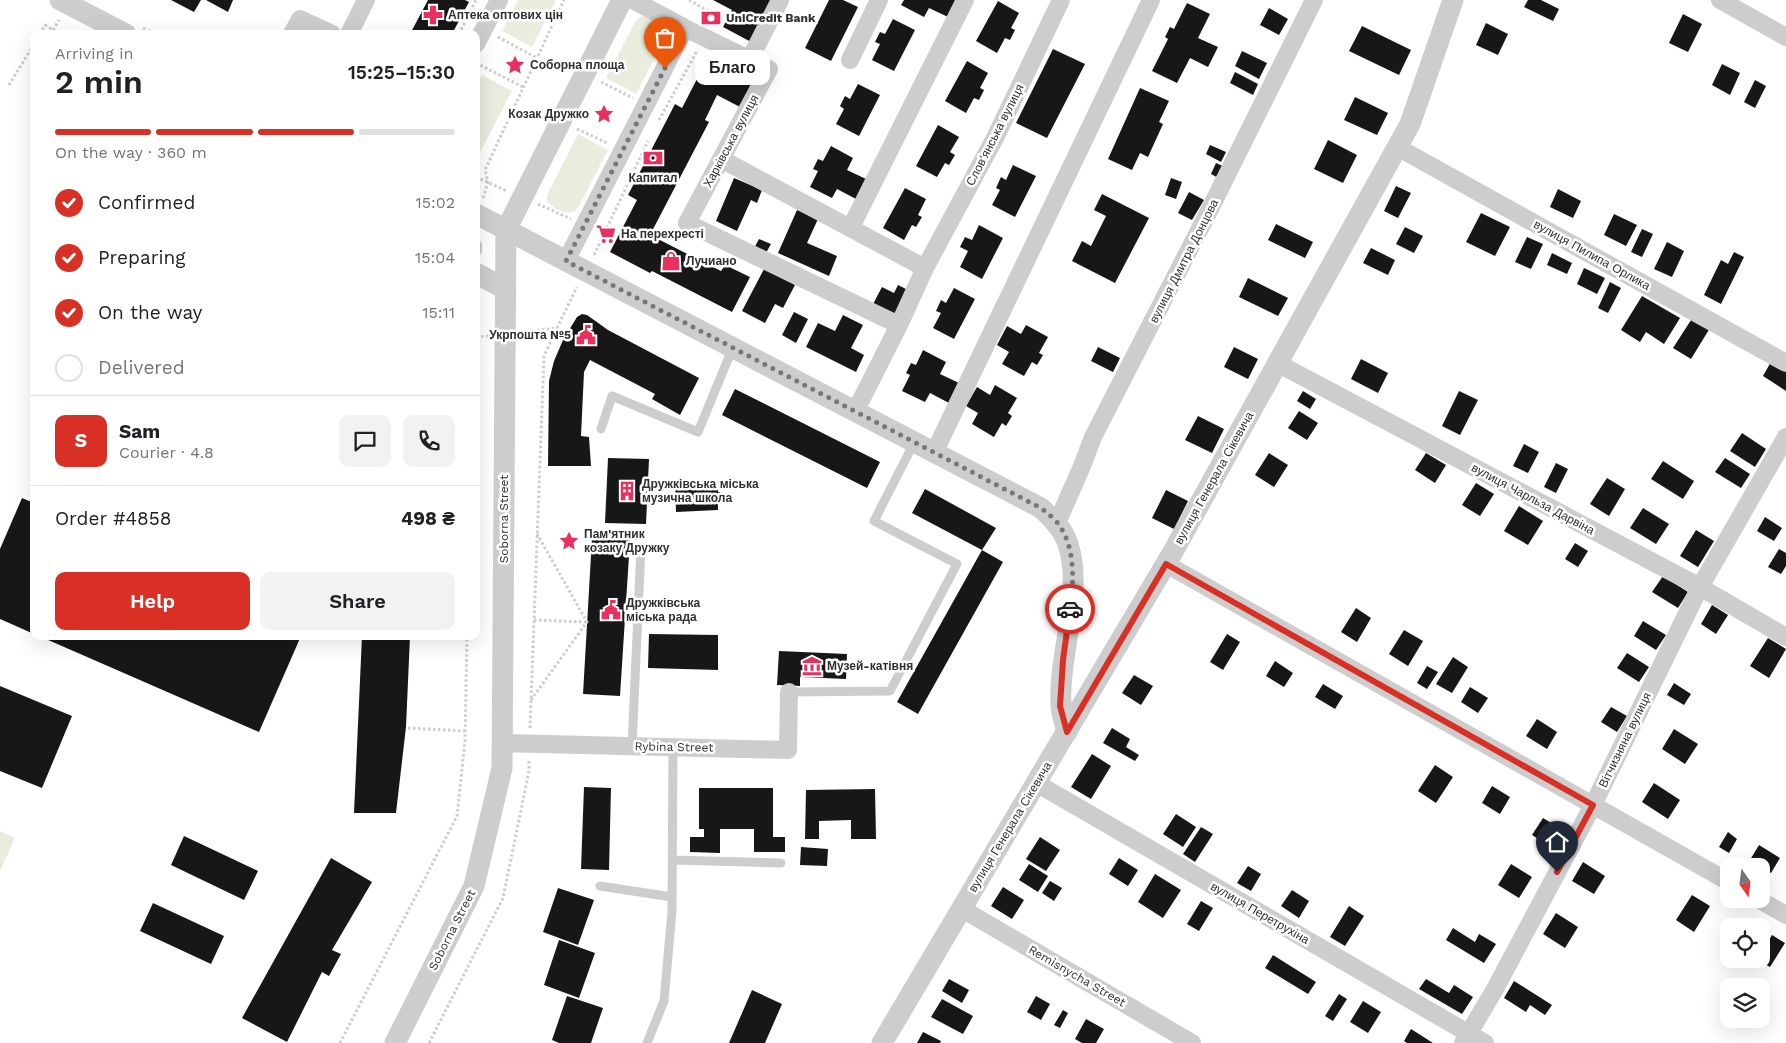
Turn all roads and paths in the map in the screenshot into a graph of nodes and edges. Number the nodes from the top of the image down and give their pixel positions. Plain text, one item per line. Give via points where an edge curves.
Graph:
1 (60, 0) edge
2 (366, 0) edge
3 (476, 0) edge
4 (499, 0) edge
5 (564, 0) edge
6 (622, 0) edge
7 (633, 0) edge
8 (689, 0) edge
9 (780, 0) edge
10 (879, 0) edge
11 (965, 0) edge
12 (1061, 0) edge
13 (1151, 0) edge
14 (1314, 0) edge
15 (1453, 0) edge
16 (1720, 0) edge
17 (717, 16) dead end
18 (466, 20) junction
19 (685, 28) junction
20 (42, 30) edge
21 (52, 30) edge
22 (118, 30) edge
23 (294, 30) edge
24 (323, 30) edge
25 (351, 30) edge
26 (461, 30) edge
27 (475, 30) edge
28 (480, 36) edge
29 (1786, 37) edge
30 (30, 51) edge
31 (537, 58) junction
32 (850, 60) dead end
33 (754, 62) junction
34 (480, 65) edge
35 (9, 85) dead end
36 (523, 87) junction
37 (576, 128) dead end
38 (612, 137) dead end
39 (1397, 147) junction
40 (721, 159) junction
41 (480, 210) edge
42 (480, 216) edge
43 (851, 228) junction
44 (506, 230) junction
45 (566, 261) junction
46 (925, 268) junction
47 (480, 275) edge
48 (505, 289) junction
49 (899, 325) junction
50 (734, 347) junction
51 (1277, 363) junction
52 (1786, 363) edge
53 (856, 410) junction
54 (602, 429) dead end
55 (1786, 437) edge
56 (916, 441) junction
57 (935, 451) junction
58 (1057, 523) junction
59 (537, 534) dead end
60 (642, 547) dead end
61 (1166, 564) junction
62 (1700, 587) junction
63 (534, 620) dead end
64 (587, 622) junction
65 (1786, 637) edge
66 (467, 640) edge
67 (788, 692) joint
68 (531, 700) dead end
69 (408, 728) dead end
70 (465, 731) junction
71 (1067, 732) junction
72 (503, 743) junction
73 (632, 746) junction
74 (674, 746) junction
75 (1036, 783) junction
76 (1593, 805) junction
77 (672, 860) junction
78 (781, 863) dead end
79 (1720, 877) edge
80 (600, 886) dead end
81 (672, 897) junction
82 (1770, 906) edge
83 (962, 909) junction
84 (1786, 915) edge
85 (1466, 1039) edge
86 (340, 1043) edge
87 (395, 1043) edge
88 (647, 1043) edge
89 (882, 1043) edge
90 (1192, 1043) edge
91 (1485, 1043) edge

1 - 22 street
2 - 25 street
3 - 18 path
4 - 28 street
5 - 31 path
6 - 44 street, Soborna Street
7 - 19 street
8 - 17 path
9 - 33 street
10 - 32 street
11 - 43 street
12 - 46 street, Слов'янська вулиця via 996,136
13 - 57 street
14 - 58 street, вулиця Дмитра Донцова via 1093,437
15 - 39 street, вулиця Генерала Сікевича via 1410,124
16 - 29 street
18 - 26 path
18 - 27 path
19 - 33 street
19 - 45 street
20 - 21 path via 45,26
23 - 24 street via 300,19
28 - 31 path
30 - 35 path
31 - 36 path
33 - 40 street, Харківська вулиця via 769,69
34 - 36 path
36 - 41 path via 484,170 488,182
37 - 38 path via 608,144
39 - 51 street, вулиця Генерала Сікевича
39 - 52 street, вулиця Пилипа Орлика
40 - 43 street
40 - 49 street, Харківська вулиця via 687,223
42 - 44 street
43 - 46 street
44 - 45 street
44 - 48 street, Soborna Street
45 - 50 street
46 - 49 street, Слов'янська вулиця
47 - 48 street
48 - 72 street, Soborna Street
49 - 53 street, Слов'янська вулиця
50 - 53 street
50 - 54 lane via 698,432 612,396
51 - 61 street, вулиця Генерала Сікевича
51 - 62 street, вулиця Чарльза Дарвіна
53 - 56 street
55 - 62 street, Вітчизняна вулиця
56 - 57 street
56 - 67 lane via 874,521 956,564 890,691
57 - 58 street via 1041,508
58 - 71 street via 1068,544 1074,576 1060,706
59 - 64 path
60 - 73 lane
61 - 71 street, вулиця Генерала Сікевича
61 - 76 street
62 - 65 street, вулиця Чарльза Дарвіна
62 - 76 street, Вітчизняна вулиця
63 - 64 path
64 - 68 path
66 - 70 path
67 - 74 street, Rybina Street via 788,750
69 - 70 path
70 - 86 path via 456,816
71 - 75 street, вулиця Генерала Сікевича
72 - 73 street, Rybina Street
72 - 87 street, Soborna Street via 502,768 474,886
73 - 74 street, Rybina Street
74 - 77 lane
75 - 83 street, вулиця Генерала Сікевича
75 - 85 street, вулиця Перетрухіна
76 - 79 street
76 - 85 street, Вітчизняна вулиця
77 - 78 lane
77 - 81 lane
80 - 81 lane
81 - 88 lane via 664,1001
82 - 84 street
83 - 89 street, вулиця Генерала Сікевича
83 - 90 street, Remisnycha Street
85 - 91 street, вулиця Перетрухіна

